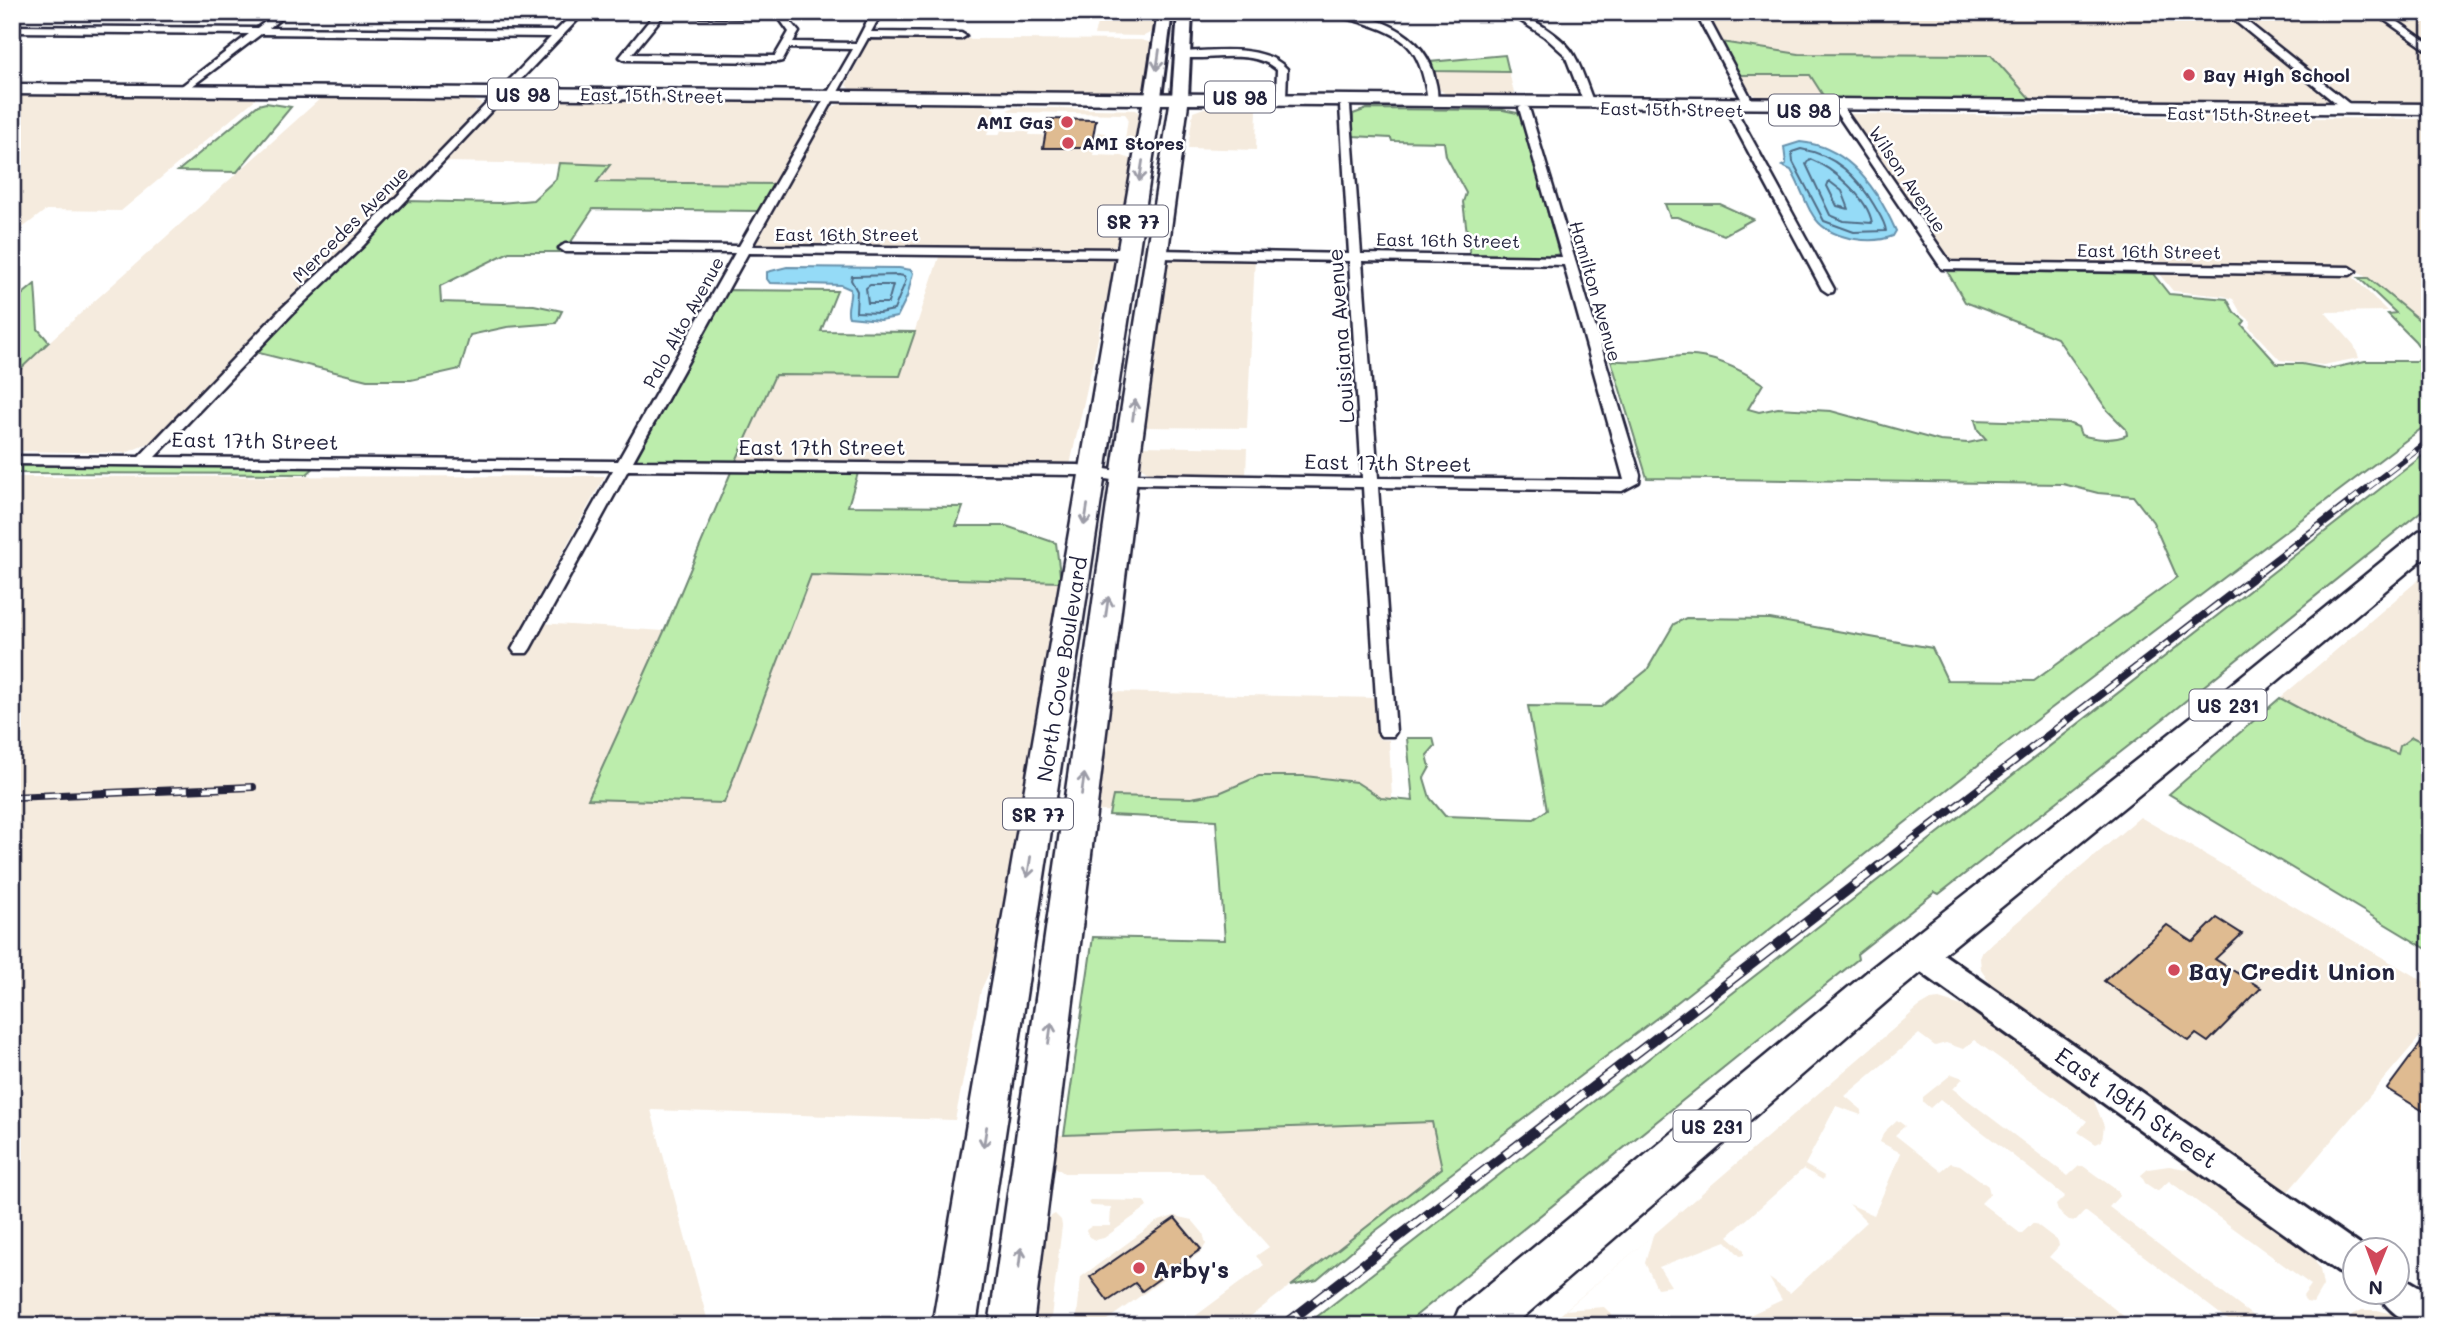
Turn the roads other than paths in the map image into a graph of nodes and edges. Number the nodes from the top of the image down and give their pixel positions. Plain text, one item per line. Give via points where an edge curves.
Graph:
1 (284, 12) edge
2 (580, 12) edge
3 (877, 12) edge
4 (1165, 12) edge
5 (1330, 12) edge
6 (1512, 12) edge
7 (1700, 12) edge
8 (2229, 12) edge
9 (2378, 12) edge
10 (661, 13) edge
11 (1184, 13) edge
12 (12, 29) edge
13 (260, 32) junction
14 (561, 34) junction
15 (961, 36) dead end
16 (862, 41) junction
17 (786, 45) junction
18 (2430, 48) edge
19 (1181, 55) junction
20 (12, 89) edge
21 (183, 90) junction
22 (503, 93) junction
23 (831, 97) junction
24 (1281, 98) junction
25 (1152, 100) junction
26 (1179, 100) junction
27 (1345, 102) junction
28 (1434, 103) junction
29 (1523, 104) junction
30 (1589, 104) junction
31 (1739, 106) junction
32 (1838, 107) junction
33 (2430, 109) edge
34 (2353, 112) junction
35 (2430, 116) edge
36 (565, 248) dead end
37 (741, 251) junction
38 (1128, 253) junction
39 (1159, 254) junction
40 (1355, 255) junction
41 (1569, 261) junction
42 (1946, 266) joint
43 (2350, 271) dead end
44 (1828, 289) dead end
45 (12, 460) edge
46 (144, 460) junction
47 (624, 466) junction
48 (1109, 475) junction
49 (1372, 483) junction
50 (1629, 483) joint
51 (2430, 537) edge
52 (521, 649) dead end
53 (1387, 732) dead end
54 (1918, 953) junction
55 (1845, 1015) junction
56 (1810, 1044) dead end
57 (2340, 1252) edge
58 (2410, 1301) edge
59 (2430, 1315) edge
60 (954, 1326) edge
61 (1012, 1326) edge
62 (1476, 1326) edge

1 - 13 street
2 - 14 street, Mercedes Avenue
3 - 16 street, Palo Alto Avenue
4 -> 25 main road, North Cove Boulevard / SR 77
5 - 28 street via 1383,28 1413,47 1426,64
6 - 30 street via 1569,54
7 - 31 street
8 - 34 street
9 - 18 street
10 - 17 street via 782,15 794,32
10 - 17 street via 625,57 778,59
11 - 19 main road, North Cove Boulevard / SR 77
12 - 13 street
13 - 14 street
13 - 21 street
14 - 22 street, Mercedes Avenue
15 - 16 street
16 - 17 street
16 - 23 street, Palo Alto Avenue
19 - 24 street via 1246,55 1273,60 1282,69
19 - 26 main road, North Cove Boulevard / SR 77
20 - 21 main road, East 15th Street / US 98
21 - 22 main road, East 15th Street / US 98
22 - 23 main road, East 15th Street / US 98
22 - 46 street, Mercedes Avenue
23 - 25 main road, East 15th Street / US 98
23 - 37 street, Palo Alto Avenue
24 - 26 main road, East 15th Street / US 98
24 - 27 main road, East 15th Street / US 98
25 - 26 main road, East 15th Street / US 98
25 -> 38 main road, North Cove Boulevard / SR 77
26 - 27 main road, East 15th Street / US 98
26 - 39 main road, North Cove Boulevard / SR 77
27 - 28 main road, East 15th Street / US 98
27 - 40 street, Louisiana Avenue
28 - 29 main road, East 15th Street / US 98
29 - 30 main road, East 15th Street / US 98
29 - 41 street, Hamilton Avenue
30 - 31 main road, East 15th Street / US 98
31 - 32 main road, East 15th Street / US 98
31 - 44 street
32 - 34 main road, East 15th Street / US 98
32 - 42 street, Wilson Avenue
33 - 34 main road, East 15th Street / US 98
34 - 35 main road, East 15th Street / US 98
36 - 37 street, East 16th Street
37 - 38 street, East 16th Street
37 - 47 street, Palo Alto Avenue
38 - 48 main road, North Cove Boulevard / SR 77
39 - 40 street, East 16th Street
48 -> 39 main road, North Cove Boulevard / SR 77
40 - 41 street, East 16th Street
40 - 49 street, Louisiana Avenue
41 - 50 street, Hamilton Avenue via 1632,475
42 - 43 street, East 16th Street
45 - 46 street, East 17th Street
46 - 47 street, East 17th Street
47 - 48 street, East 17th Street via 976,468
47 - 52 street, Palo Alto Avenue
48 - 49 street, East 17th Street
48 -> 60 main road, North Cove Boulevard / SR 77
61 -> 48 main road, North Cove Boulevard / SR 77
49 - 50 street, East 17th Street via 1620,487
49 - 53 street, Louisiana Avenue
51 - 54 highway, US 231
54 - 55 highway, US 231
54 - 57 main road, East 19th Street
55 - 56 highway, US 231
55 - 62 highway, US 231
58 - 59 main road

